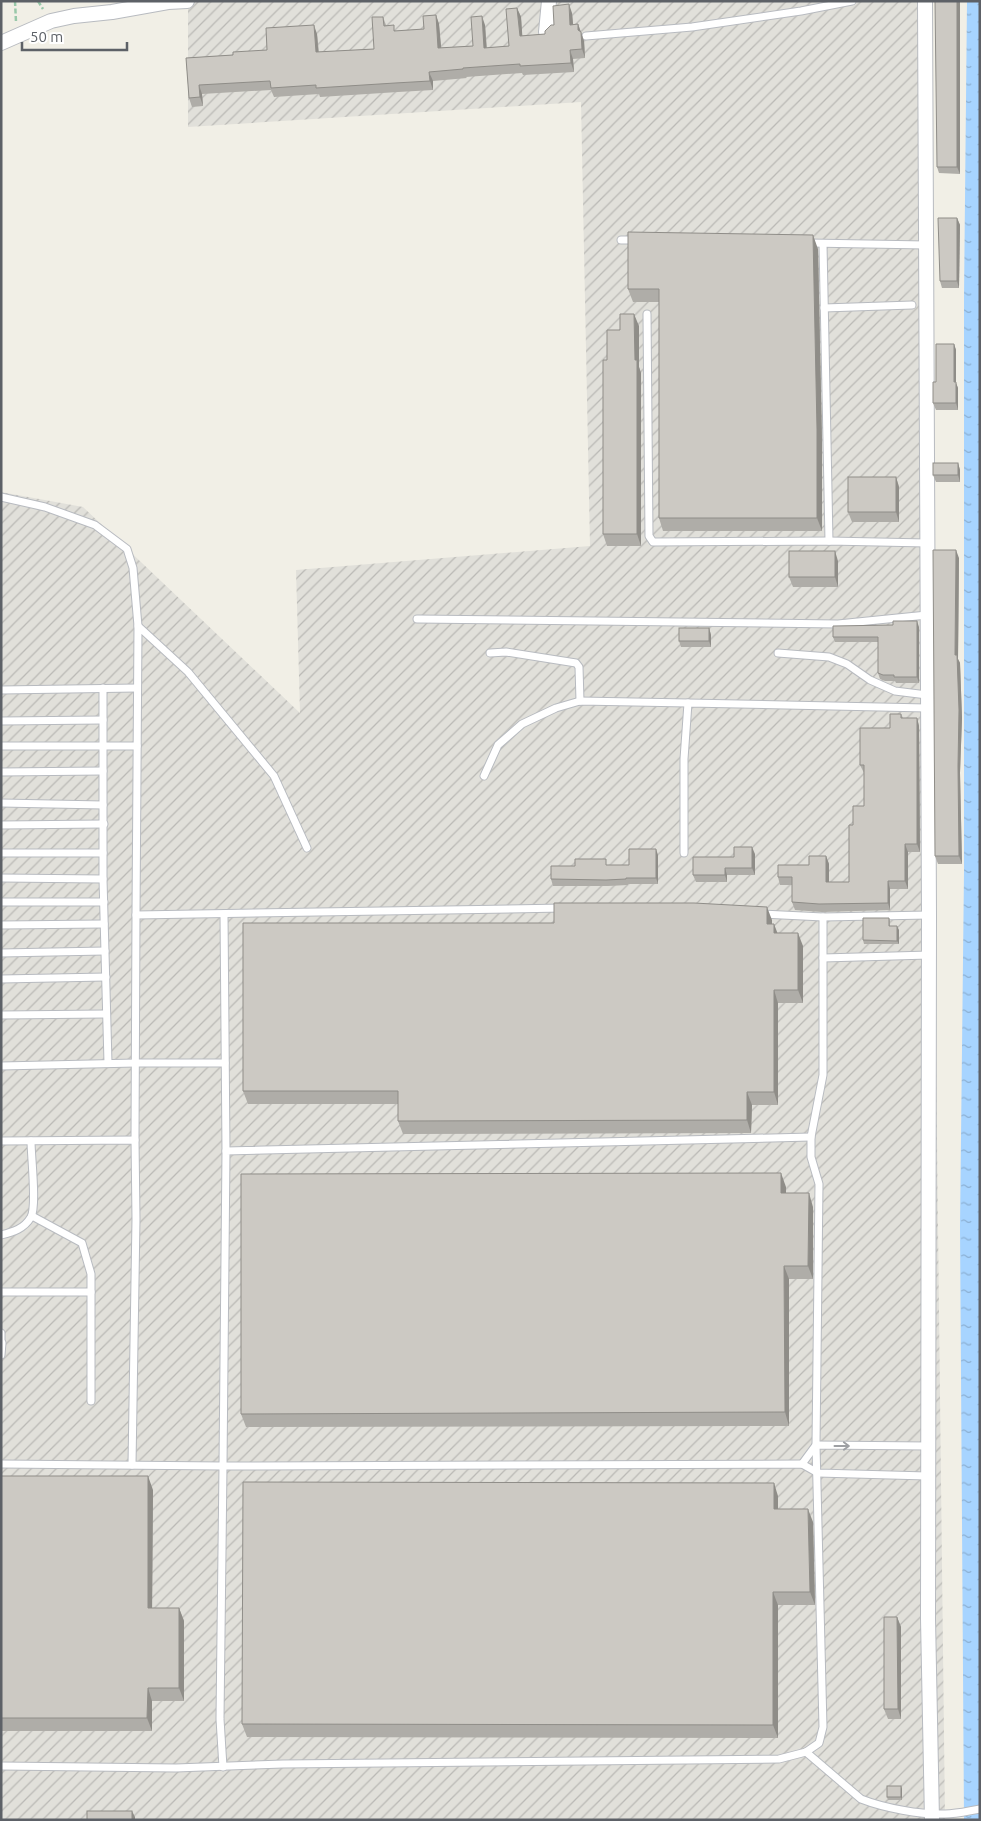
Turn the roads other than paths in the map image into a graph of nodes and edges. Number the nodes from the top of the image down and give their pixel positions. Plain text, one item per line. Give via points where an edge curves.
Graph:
1 (187, 1) edge
2 (549, 1) edge
3 (852, 1) edge
4 (925, 1) edge
5 (546, 32) edge
6 (586, 36) dead end
7 (1, 43) edge
8 (621, 240) dead end
9 (640, 240) edge
10 (803, 243) edge
11 (822, 244) junction
12 (926, 245) junction
13 (912, 305) dead end
14 (824, 308) junction
15 (647, 314) dead end
16 (1, 497) edge
17 (829, 541) junction
18 (927, 543) junction
19 (927, 615) junction
20 (416, 619) dead end
21 (138, 626) junction
22 (778, 652) dead end
23 (490, 653) dead end
24 (103, 688) junction
25 (137, 688) junction
26 (1, 690) edge
27 (580, 701) junction
28 (928, 702) junction
29 (688, 703) junction
30 (103, 720) junction
31 (1, 721) edge
32 (1, 746) edge
33 (103, 746) junction
34 (137, 746) junction
35 (103, 771) junction
36 (1, 772) edge
37 (484, 776) dead end
38 (1, 803) edge
39 (102, 805) junction
40 (104, 824) junction
41 (1, 825) edge
42 (307, 848) dead end
43 (1, 853) edge
44 (103, 853) junction
45 (684, 853) dead end
46 (1, 878) edge
47 (103, 879) junction
48 (1, 902) edge
49 (104, 902) junction
50 (576, 908) edge
51 (224, 914) junction
52 (754, 914) edge
53 (136, 915) junction
54 (929, 915) junction
55 (823, 917) junction
56 (104, 924) junction
57 (1, 925) edge
58 (105, 951) junction
59 (1, 953) edge
60 (929, 955) junction
61 (823, 958) junction
62 (106, 977) junction
63 (1, 979) edge
64 (106, 1014) junction
65 (1, 1015) edge
66 (108, 1063) junction
67 (136, 1063) junction
68 (225, 1063) junction
69 (1, 1066) edge
70 (811, 1137) junction
71 (136, 1140) junction
72 (1, 1141) edge
73 (31, 1141) junction
74 (226, 1151) junction
75 (32, 1216) junction
76 (1, 1235) edge
77 (1, 1292) edge
78 (91, 1292) junction
79 (1, 1333) edge
80 (2, 1343) edge
81 (1, 1355) edge
82 (91, 1401) dead end
83 (816, 1445) junction
84 (928, 1446) junction
85 (1, 1464) edge
86 (802, 1464) junction
87 (132, 1466) junction
88 (223, 1466) junction
89 (818, 1473) junction
90 (928, 1476) junction
91 (806, 1752) junction
92 (1, 1766) edge
93 (223, 1767) junction
94 (980, 1809) edge
95 (936, 1816) edge

1 - 7 street via 51,21
2 - 5 street
3 - 6 lane via 692,27
4 - 12 street
8 - 9 lane
10 - 11 lane
11 - 12 lane
11 - 14 lane
12 - 18 street
13 - 14 lane
14 - 17 lane
15 - 17 lane via 649,536 653,542
16 - 21 lane via 45,507 95,525 127,549 133,568
17 - 18 lane
18 - 19 street
19 - 20 lane via 838,624
19 - 28 street
21 - 25 lane
21 - 42 lane via 188,672 274,776
22 - 28 lane via 829,657 847,664 870,680
23 - 27 lane via 506,652 576,663 579,666
24 - 25 lane
24 - 26 lane
24 - 30 lane
25 - 34 lane
27 - 29 lane
27 - 37 lane via 522,724 498,745
28 - 29 lane
28 - 54 street
29 - 45 lane via 684,759
30 - 31 lane
30 - 33 lane
32 - 33 lane
33 - 34 lane
33 - 35 lane
34 - 53 lane
35 - 36 lane
35 - 39 lane
38 - 39 lane
39 - 40 lane
40 - 41 lane
40 - 44 lane
43 - 44 lane
44 - 47 lane
46 - 47 lane
47 - 49 lane
48 - 49 lane
49 - 56 lane
50 - 51 lane
51 - 53 lane
51 - 68 lane
52 - 55 lane
53 - 67 lane
54 - 55 lane
54 - 60 street
55 - 61 lane
56 - 57 lane
56 - 58 lane
58 - 59 lane
58 - 62 lane
60 - 61 lane
60 - 84 street
61 - 70 lane via 822,1075
62 - 63 lane
62 - 64 lane
64 - 65 lane
64 - 66 lane
66 - 67 lane
66 - 69 lane
67 - 68 lane
67 - 71 lane
68 - 74 lane
70 - 74 lane
70 - 83 lane via 811,1157 819,1184
71 - 73 lane
71 - 87 lane
72 - 73 lane
73 - 75 lane
74 - 88 lane
75 - 76 lane via 18,1230
75 - 78 lane via 82,1243 91,1274
77 - 78 lane
78 - 82 lane
79 - 80 lane
80 - 81 lane
83 -> 84 lane
83 - 86 lane
83 - 89 lane
84 - 90 street
85 - 87 lane
86 - 88 lane
86 - 89 lane
87 - 88 lane
88 - 93 lane via 220,1720
89 - 90 lane
89 - 91 lane via 822,1727 819,1742
90 - 95 street via 928,1619
91 - 93 lane via 779,1759
91 - 95 lane via 861,1799
92 - 93 lane
94 - 95 lane

